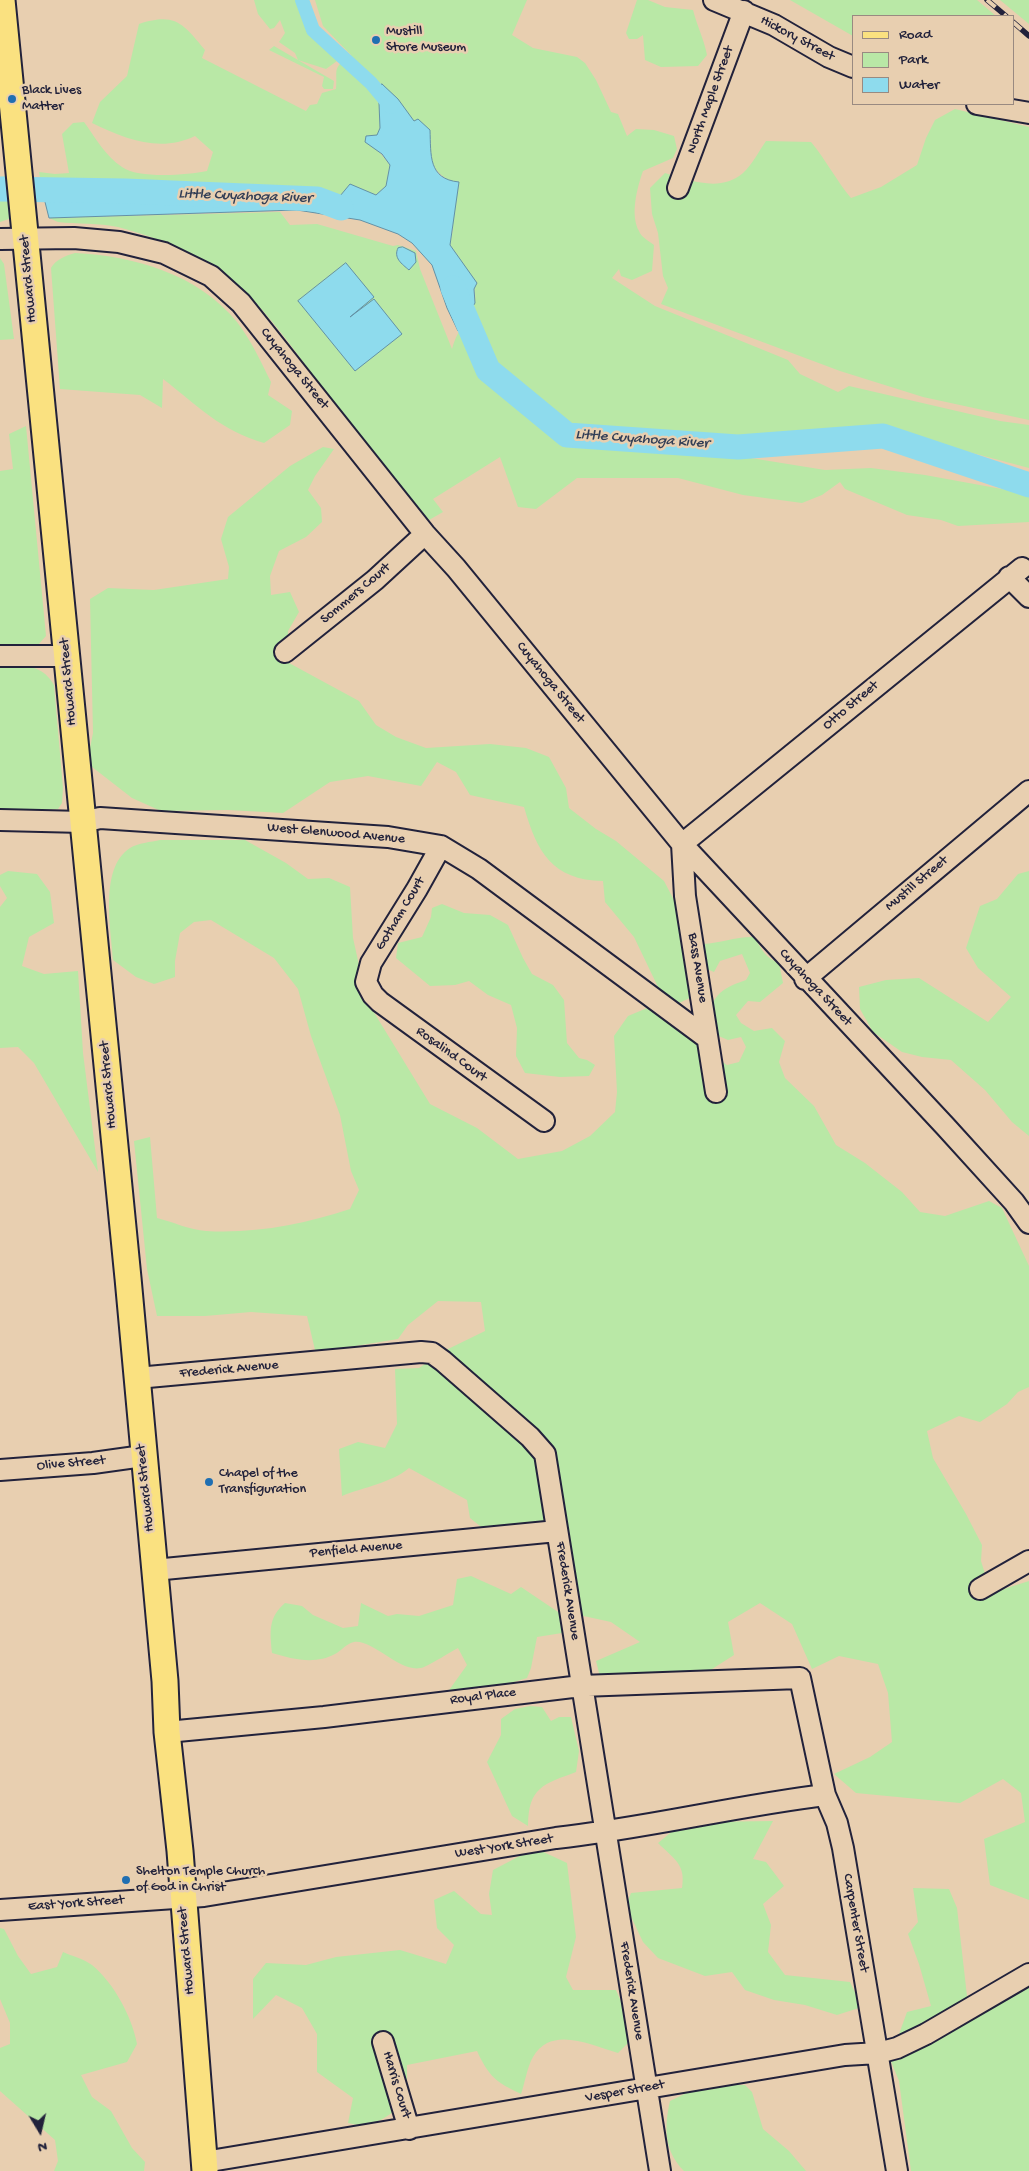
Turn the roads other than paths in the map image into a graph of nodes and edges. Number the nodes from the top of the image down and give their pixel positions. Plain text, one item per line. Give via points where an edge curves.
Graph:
1 (2, 0) edge
2 (714, 0) edge
3 (744, 11) junction
4 (852, 67) edge
5 (983, 105) edge
6 (1029, 113) edge
7 (678, 188) dead end
8 (24, 226) junction
9 (0, 239) edge
10 (425, 534) junction
11 (1029, 597) edge
12 (285, 652) dead end
13 (0, 656) edge
14 (66, 656) junction
15 (1029, 791) edge
16 (0, 820) edge
17 (83, 822) junction
18 (682, 844) junction
19 (441, 846) junction
20 (805, 979) junction
21 (366, 982) joint
22 (707, 1038) junction
23 (716, 1092) dead end
24 (544, 1122) dead end
25 (1029, 1222) edge
26 (137, 1378) junction
27 (143, 1456) junction
28 (0, 1470) edge
29 (557, 1530) junction
30 (1029, 1561) edge
31 (154, 1570) junction
32 (980, 1589) dead end
33 (800, 1678) joint
34 (581, 1686) junction
35 (167, 1732) junction
36 (825, 1795) junction
37 (604, 1833) junction
38 (182, 1897) junction
39 (0, 1910) edge
40 (1029, 1974) edge
41 (382, 2042) dead end
42 (878, 2053) junction
43 (646, 2088) junction
44 (409, 2129) junction
45 (204, 2166) edge
46 (660, 2171) edge
47 (897, 2171) edge

1 - 8 main road, Howard Street
2 - 3 street, Hickory Street
3 - 4 street, Hickory Street
3 - 7 street, North Maple Street
5 - 6 street
8 - 9 street, Cuyahoga Street
8 - 10 street, Cuyahoga Street via 164,253 211,276 241,303
8 - 14 main road, Howard Street
10 - 12 street, Sommers Court
10 - 18 street, Cuyahoga Street
11 - 18 street, Otto Street via 1015,573
13 - 14 street
14 - 17 main road, Howard Street
15 - 20 street, Mustill Street
16 - 17 street, West Glenwood Avenue
17 - 19 street, West Glenwood Avenue via 100,818 236,826 388,837
17 - 26 main road, Howard Street
18 - 20 street, Cuyahoga Street
18 - 22 street, Bass Avenue via 685,896
19 - 21 street, Gotham Court via 371,963
19 - 22 street, West Glenwood Avenue via 478,869
20 - 25 street, Cuyahoga Street via 945,1126
21 - 24 street, Rosalind Court via 380,1002
22 - 23 street, Bass Avenue
26 - 27 main road, Howard Street
26 - 29 street, Frederick Avenue via 421,1352 432,1354 530,1437 545,1454
27 - 28 street, Olive Street
27 - 31 main road, Howard Street
29 - 31 street, Penfield Avenue
29 - 34 street, Frederick Avenue
30 - 32 street
31 - 35 main road, Howard Street
33 - 34 street, Royal Place
33 - 36 street, Carpenter Street
34 - 35 street, Royal Place
34 - 37 street, Frederick Avenue
35 - 38 main road, Howard Street
36 - 37 street, West York Street
36 - 42 street, Carpenter Street via 843,1848
37 - 38 street, West York Street via 556,1838 231,1893
37 - 43 street, Frederick Avenue
38 - 39 street, East York Street
38 - 45 main road, Howard Street
40 - 42 street, Vesper Street via 926,2034
41 - 44 street, Harris Court
42 - 43 street, Vesper Street via 845,2055
42 - 47 street, Carpenter Street
43 - 44 street, Vesper Street
43 - 46 street, Frederick Avenue
44 - 45 street, Vesper Street

